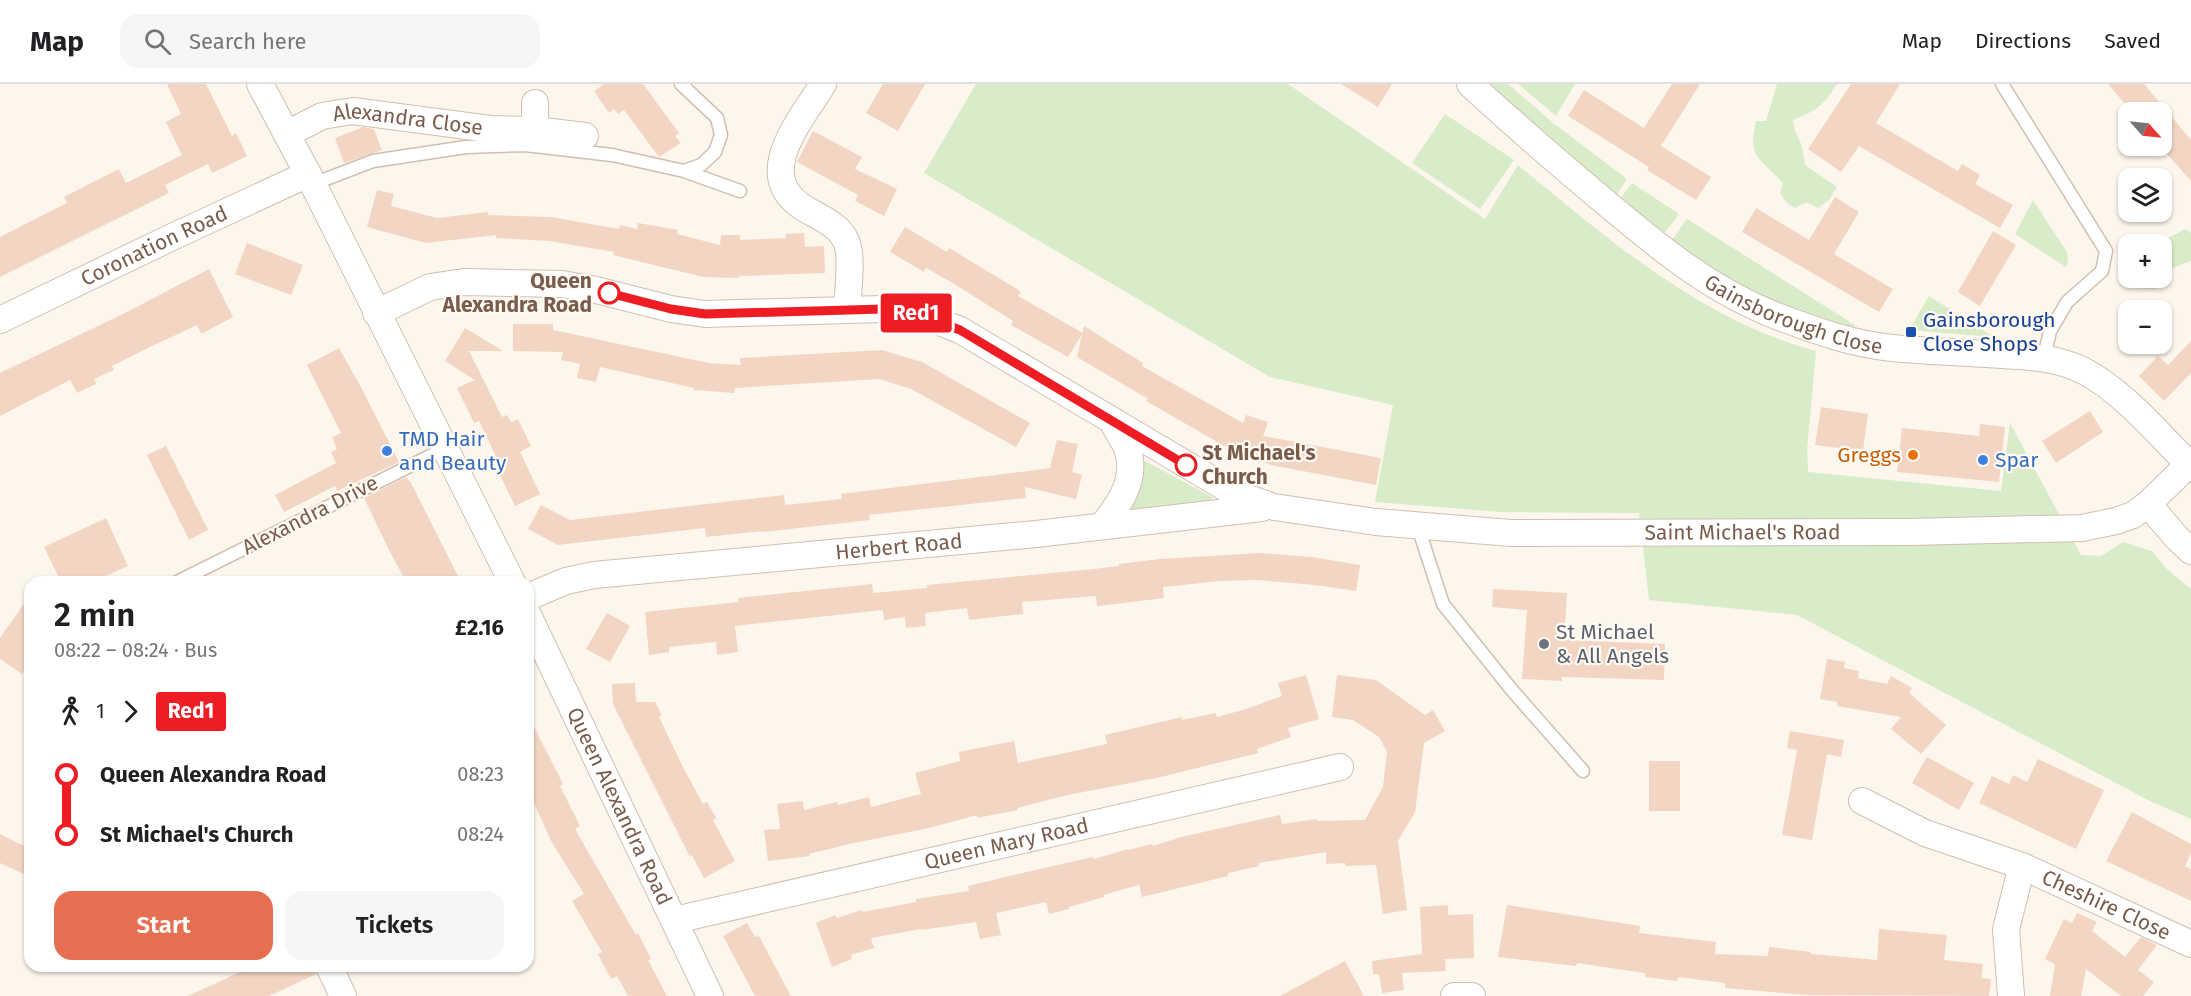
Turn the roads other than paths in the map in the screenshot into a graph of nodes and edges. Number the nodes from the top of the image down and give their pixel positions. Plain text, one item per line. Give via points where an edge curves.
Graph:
1 (260, 84) edge
2 (681, 84) edge
3 (823, 84) edge
4 (1470, 84) edge
5 (2002, 84) edge
6 (535, 103) dead end
7 (535, 130) junction
8 (287, 134) junction
9 (585, 136) dead end
10 (684, 171) junction
11 (310, 179) junction
12 (740, 191) dead end
13 (847, 309) junction
14 (376, 313) junction
15 (0, 320) edge
16 (2044, 358) junction
17 (1113, 423) junction
18 (444, 448) junction
19 (2190, 463) edge
20 (2148, 504) junction
21 (1274, 507) junction
22 (1102, 526) junction
23 (1418, 527) junction
24 (2191, 551) edge
25 (189, 576) edge
26 (509, 576) edge
27 (534, 594) edge
28 (534, 627) edge
29 (1340, 766) dead end
30 (1582, 771) dead end
31 (1862, 801) dead end
32 (2022, 867) junction
33 (675, 920) junction
34 (2191, 944) edge
35 (332, 972) edge
36 (343, 996) edge
37 (710, 996) edge
38 (1454, 996) edge
39 (1472, 996) edge
40 (2011, 996) edge

1 - 8 street
2 - 10 lane via 717,118 721,135 715,152 701,165
3 - 13 street via 785,145 779,167 784,188 797,204 838,228 846,241 851,256
4 - 16 street, Gainsborough Close via 1673,259 1776,316 1865,344
5 - 16 lane via 2106,251 2102,271 2067,302 2050,331
6 - 7 street
7 - 8 street, Alexandra Close via 490,129 353,111 322,116
7 - 9 street, Alexandra Close
8 - 11 street
10 - 11 lane via 612,156 536,147 466,147 373,161
10 - 12 lane
11 - 14 street
11 - 15 street, Coronation Road via 170,238
13 - 14 street via 705,314 562,284 464,282 430,287
13 - 17 street via 883,309 933,318 960,330
14 - 18 street
16 - 19 street, Gainsborough Close via 2083,371 2104,384
17 - 21 street via 1236,494
17 - 22 street via 1127,449 1131,470 1119,505
18 - 25 lane, Alexandra Drive
18 - 26 street
19 - 20 street, Saint Michael's Road
20 - 23 street, Saint Michael's Road via 2116,521 2073,529 1548,534
20 - 24 street
21 - 22 street, Herbert Road
21 - 23 street, Saint Michael's Road
22 - 27 street, Herbert Road via 594,575
23 - 30 lane via 1443,604
28 - 33 street, Queen Alexandra Road
29 - 33 street, Queen Mary Road
31 - 32 street, Cheshire Close via 1925,833
32 - 34 street, Cheshire Close
32 - 40 street, Cheshire Close via 2006,929
33 - 37 street, Queen Alexandra Road
35 - 36 street
38 - 39 street

